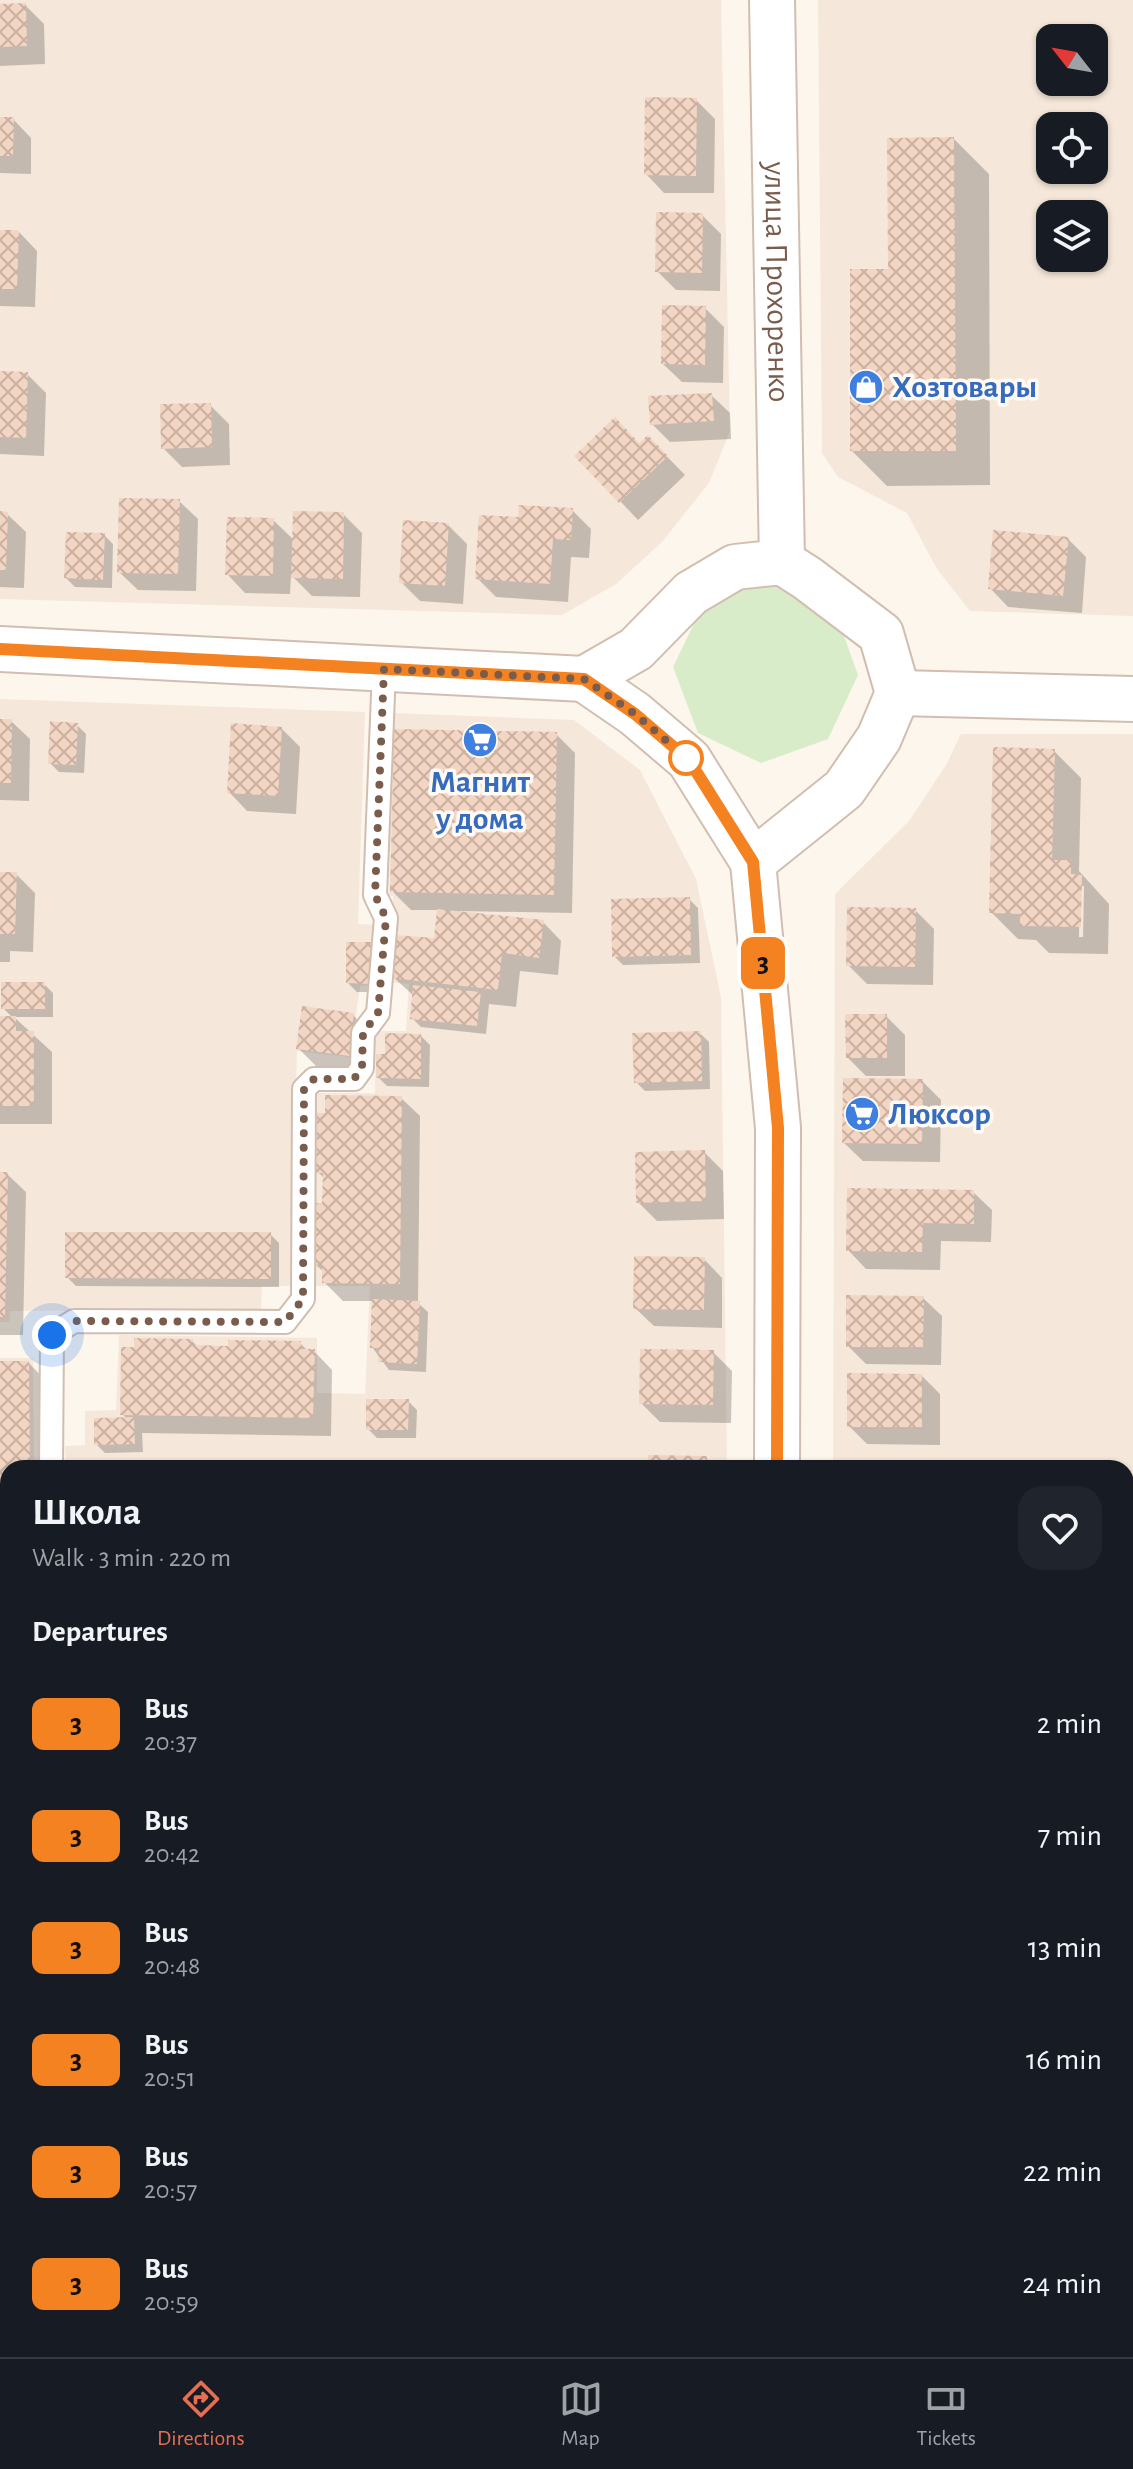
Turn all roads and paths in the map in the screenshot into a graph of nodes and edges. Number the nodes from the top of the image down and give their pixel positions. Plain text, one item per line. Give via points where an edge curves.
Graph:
1 (772, 0) edge
2 (782, 562) junction
3 (0, 649) edge
4 (384, 669) junction
5 (584, 679) junction
6 (898, 693) junction
7 (1133, 699) edge
8 (753, 862) junction
9 (51, 1460) edge
10 (777, 1460) edge

1 - 2 street, улица Прохоренко
2 - 5 street via 735,567 691,593 636,649
2 - 6 street via 881,634
3 - 4 street
4 - 5 street
4 - 9 lane via 375,895 386,918 378,1013 363,1033 362,1068 354,1079 314,1079 304,1089 303,1299 285,1322 74,1321 52,1335
5 - 8 street via 689,760
6 - 7 street
6 - 8 street via 879,738 844,789
8 - 10 street via 778,1128

